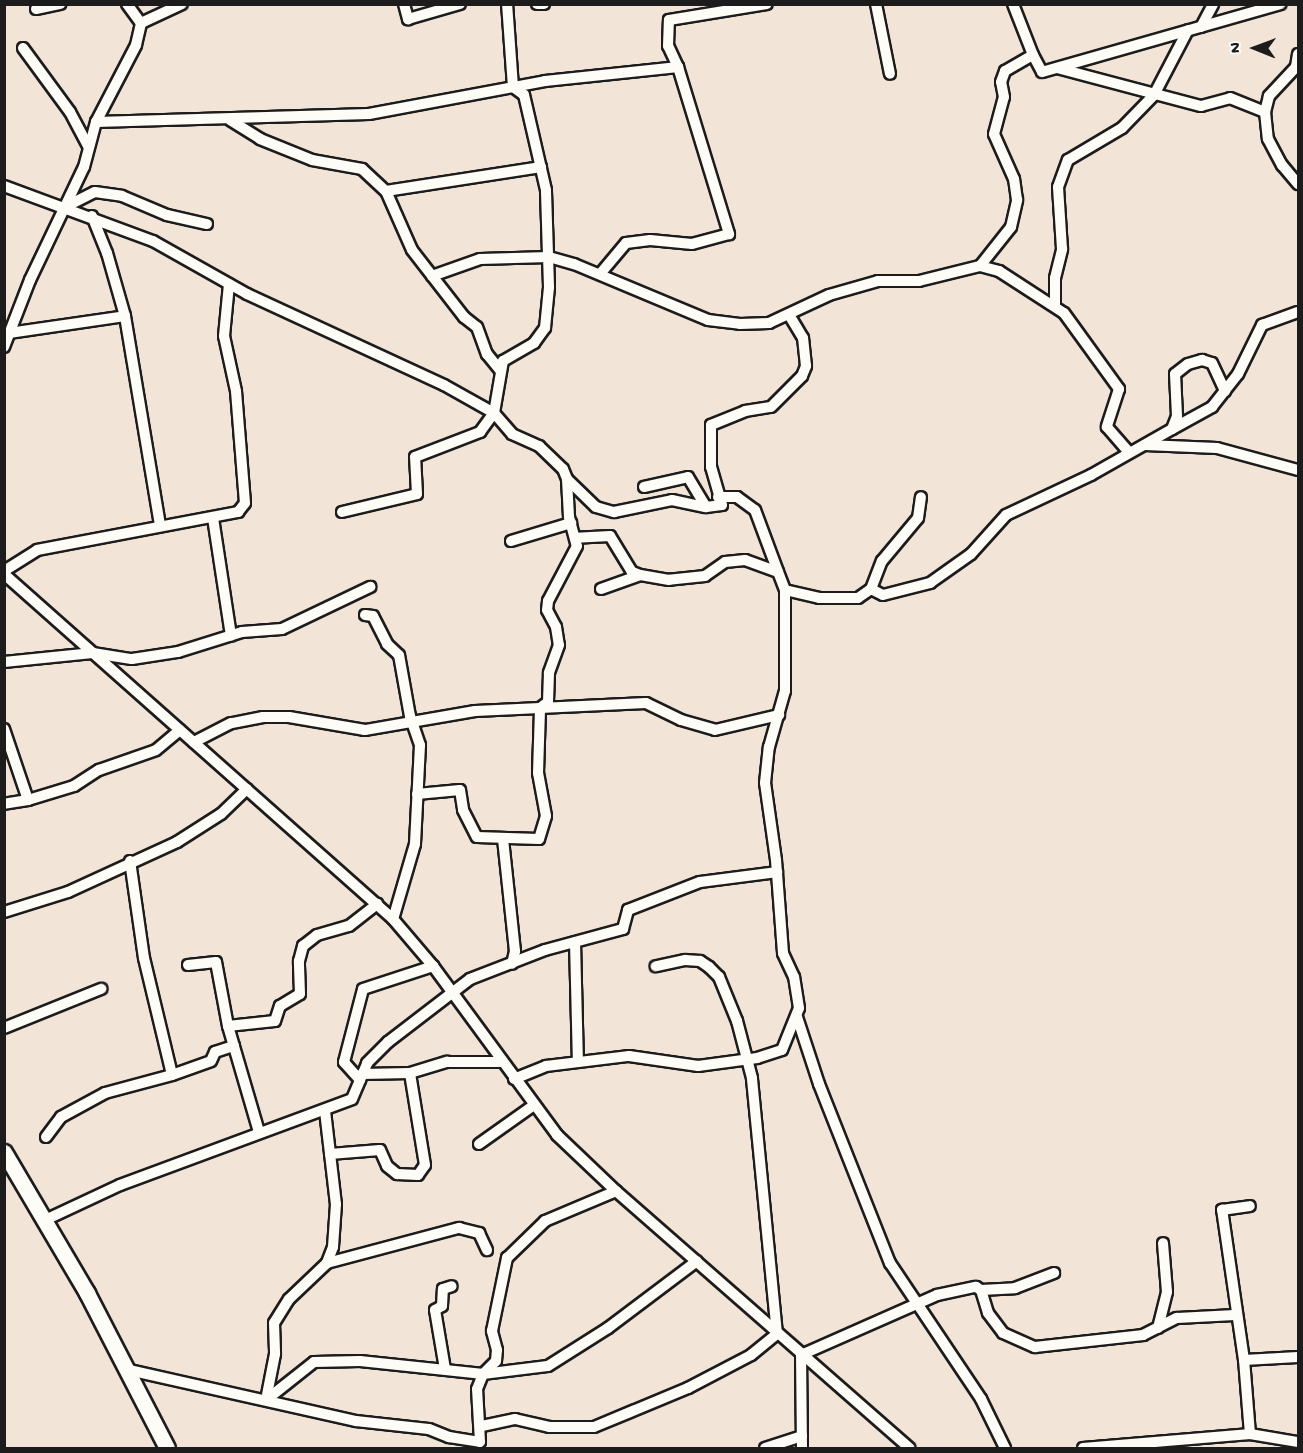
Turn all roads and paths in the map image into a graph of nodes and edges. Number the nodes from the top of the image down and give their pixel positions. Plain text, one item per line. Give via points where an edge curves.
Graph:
1 (60, 4) edge
2 (127, 4) edge
3 (182, 4) edge
4 (404, 4) edge
5 (460, 4) edge
6 (507, 4) edge
7 (537, 4) edge
8 (544, 4) edge
9 (767, 4) edge
10 (876, 4) edge
11 (1013, 4) edge
12 (1213, 4) edge
13 (1281, 4) edge
14 (36, 9) dead end
15 (141, 23) junction
16 (1201, 27) junction
17 (1188, 30) junction
18 (23, 48) dead end
19 (1299, 54) edge
20 (1033, 55) junction
21 (678, 67) junction
22 (1057, 68) junction
23 (890, 74) dead end
24 (513, 87) junction
25 (1154, 95) junction
26 (1265, 112) junction
27 (230, 120) junction
28 (96, 122) junction
29 (89, 147) junction
30 (541, 167) junction
31 (1299, 184) edge
32 (4, 186) edge
33 (386, 191) junction
34 (67, 206) junction
35 (92, 216) junction
36 (207, 224) dead end
37 (549, 257) junction
38 (981, 267) junction
39 (600, 274) junction
40 (432, 276) junction
41 (229, 284) junction
42 (1055, 306) junction
43 (1299, 312) edge
44 (789, 315) junction
45 (125, 316) junction
46 (9, 333) junction
47 (4, 347) edge
48 (500, 370) junction
49 (1225, 391) junction
50 (494, 413) junction
51 (1172, 429) junction
52 (1142, 445) junction
53 (1128, 451) junction
54 (1299, 470) edge
55 (567, 478) junction
56 (644, 487) dead end
57 (718, 497) junction
58 (921, 497) dead end
59 (706, 507) junction
60 (342, 512) dead end
61 (213, 518) junction
62 (571, 523) junction
63 (160, 526) junction
64 (577, 538) junction
65 (511, 541) dead end
66 (4, 572) edge
67 (778, 572) junction
68 (640, 575) junction
69 (370, 587) dead end
70 (871, 589) junction
71 (601, 590) dead end
72 (784, 590) junction
73 (365, 615) dead end
74 (231, 636) junction
75 (93, 653) junction
76 (4, 662) edge
77 (540, 708) junction
78 (779, 715) junction
79 (414, 723) junction
80 (4, 729) edge
81 (180, 730) junction
82 (194, 742) junction
83 (247, 789) junction
84 (417, 794) junction
85 (28, 800) junction
86 (4, 804) edge
87 (503, 839) junction
88 (130, 861) junction
89 (777, 872) junction
90 (376, 904) junction
91 (4, 912) edge
92 (393, 919) junction
93 (575, 942) junction
94 (188, 964) dead end
95 (512, 964) junction
96 (433, 966) junction
97 (656, 966) dead end
98 (101, 989) dead end
99 (453, 994) junction
100 (797, 1017) junction
101 (228, 1026) junction
102 (4, 1028) edge
103 (234, 1046) junction
104 (746, 1058) junction
105 (501, 1062) junction
106 (578, 1062) junction
107 (410, 1073) junction
108 (172, 1075) junction
109 (361, 1077) junction
110 (514, 1079) junction
111 (534, 1105) junction
112 (325, 1111) junction
113 (259, 1132) junction
114 (46, 1137) dead end
115 (478, 1144) dead end
116 (4, 1152) edge
117 (330, 1154) junction
118 (616, 1191) junction
119 (1250, 1206) dead end
120 (43, 1221) junction
121 (1164, 1243) dead end
122 (487, 1250) dead end
123 (697, 1261) junction
124 (327, 1263) junction
125 (1054, 1273) dead end
126 (452, 1286) dead end
127 (981, 1290) junction
128 (917, 1305) junction
129 (1235, 1315) junction
130 (1158, 1328) junction
131 (777, 1334) junction
132 (801, 1355) junction
133 (1299, 1357) edge
134 (1244, 1360) junction
135 (445, 1369) junction
136 (129, 1370) junction
137 (483, 1374) junction
138 (267, 1400) junction
139 (482, 1426) junction
140 (1250, 1434) junction
141 (802, 1436) junction
142 (471, 1442) junction
143 (1299, 1442) edge
144 (167, 1449) edge
145 (480, 1449) edge
146 (765, 1449) edge
147 (802, 1449) edge
148 (910, 1449) edge
149 (1005, 1449) edge
150 (1083, 1449) edge

1 - 14 street
2 - 15 street
3 - 15 street
4 - 5 street via 408,19
6 - 24 street
7 - 8 street
9 - 21 street via 669,20 668,46
10 - 23 street
11 - 20 street
12 - 16 street
13 - 16 street
15 - 28 street via 136,45
16 - 17 street
17 - 22 street
17 - 25 street
18 - 29 street via 70,112
19 - 26 street via 1296,67 1269,96
20 - 22 street via 1042,72
20 - 38 street via 1005,71 1002,82 1004,97 994,134 1014,179 1017,200 1011,227
21 - 24 street
21 - 39 street via 729,234 692,244 650,240 626,243
22 - 25 street
24 - 27 street via 369,114
24 - 30 street via 524,96
25 - 26 street via 1201,106 1230,98
25 - 42 street via 1122,128 1068,160 1058,187 1062,249 1054,278
26 - 31 street via 1268,139 1282,165
27 - 28 street
27 - 33 street via 260,139 312,160 362,169
28 - 29 street
29 - 34 street
30 - 33 street
30 - 37 street
32 - 34 street
33 - 40 street via 412,250
34 - 35 street
34 - 36 street via 95,192 122,196 167,215
34 - 46 street
35 - 41 street via 153,241
35 - 45 street
37 - 39 street
37 - 40 street via 480,259
37 - 48 street via 545,328 534,343 503,361
38 - 42 street via 999,271
38 - 44 street via 919,281 878,281 829,296
39 - 44 street via 708,320 769,323
40 - 48 street via 464,317 477,327 487,354
41 - 50 street via 318,329 391,358
41 - 61 street via 224,336 236,391 245,503 238,512
42 - 53 street via 1119,389 1107,427
43 - 49 street via 1262,326
44 - 57 street via 802,338 806,366 802,376 771,407 746,411 711,425 711,467
45 - 46 street
45 - 63 street
46 - 47 street
48 - 50 street
49 - 51 street via 1212,407
49 - 51 street via 1212,363 1202,360 1188,364 1175,374 1178,416
50 - 55 street via 512,434 539,446
50 - 60 street via 480,432 415,457 417,494
51 - 52 street
52 - 53 street
52 - 54 street via 1217,448
53 - 70 street via 1091,475 1006,515 971,554 930,583 883,595
55 - 59 street via 596,507 614,512 672,500
55 - 62 street
56 - 59 street via 688,477
57 - 59 street via 722,505
57 - 67 street via 737,497 755,510
58 - 70 street via 918,518 882,561
61 - 63 street
61 - 74 street
62 - 64 street
62 - 65 street
63 - 66 street via 37,550
64 - 68 street via 610,536 632,572
64 - 77 street via 576,552 548,601 547,610 559,645 549,673 548,702
66 - 75 street
67 - 68 street via 745,560 725,562 705,576 669,579
67 - 72 street
68 - 71 street
69 - 74 street via 282,629 267,627
70 - 72 street via 858,598 837,599
72 - 78 street via 785,691
73 - 79 street via 373,616 387,644 399,656
74 - 75 street via 178,652 132,659
75 - 76 street
75 - 81 street
77 - 78 street via 646,703 681,720 715,730
77 - 79 street via 475,711
77 - 87 street via 538,773 546,816 539,839
78 - 89 street via 769,747 765,783
79 - 82 street via 365,730 289,717 263,717 231,723
79 - 84 street via 420,745
80 - 85 street
81 - 82 street
81 - 85 street via 156,750 99,770 74,786
82 - 83 street
83 - 88 street via 221,814 177,842
83 - 90 street
84 - 87 street via 460,790 463,810 477,837
84 - 92 street via 415,844
85 - 86 street
87 - 95 street via 515,951
88 - 91 street via 68,892
88 - 108 street via 144,958
89 - 93 street via 700,882 628,910 623,929
89 - 100 street via 783,953 798,992
90 - 92 street
90 - 101 street via 349,926 317,935 303,946 299,961 300,993 280,1006 275,1021
92 - 96 street
93 - 95 street
93 - 106 street
94 - 101 street via 216,962
95 - 99 street via 470,979
96 - 99 street
96 - 109 street via 363,989 344,1062
97 - 104 street via 700,961 719,977 737,1021
98 - 102 street
99 - 105 street
99 - 109 street via 388,1042
100 - 104 street via 782,1050
100 - 128 street via 883,1246
101 - 103 street
103 - 108 street via 215,1052 211,1061
103 - 113 street
104 - 106 street via 698,1066 629,1056
104 - 131 street via 752,1078 769,1222
105 - 107 street via 447,1062
105 - 110 street
106 - 110 street via 546,1066
107 - 109 street
107 - 117 street via 425,1165 418,1175 397,1174 387,1166 380,1150
108 - 114 street via 105,1093 61,1117
109 - 112 street via 352,1100
110 - 111 street
111 - 115 street
111 - 118 street via 557,1135
112 - 113 street
112 - 117 street
113 - 120 street via 171,1169 120,1185
116 - 120 street
117 - 124 street via 336,1204
118 - 123 street
118 - 137 street via 545,1221 507,1258 492,1331 496,1361
119 - 129 street via 1222,1210
120 - 136 street
121 - 130 street via 1167,1292
122 - 124 street via 479,1233 459,1228
123 - 131 street
123 - 137 street via 600,1334 548,1366
124 - 138 street via 289,1299 274,1323 276,1354
125 - 127 street via 1015,1288
126 - 135 street via 443,1289 442,1306 435,1310
127 - 128 street via 976,1287 937,1295
127 - 130 street via 988,1313 1003,1333 1035,1347 1143,1335
128 - 132 street
128 - 149 street via 981,1400
129 - 130 street via 1177,1318
129 - 134 street
131 - 132 street
131 - 139 street via 751,1355 688,1388 594,1427 549,1427 515,1419
132 - 141 street
132 - 148 street
133 - 134 street
134 - 140 street
135 - 137 street
135 - 138 street via 420,1370 340,1360 314,1362
136 - 138 street
136 - 144 street
137 - 139 street via 477,1389
138 - 142 street via 356,1421 429,1429
139 - 142 street via 482,1439
140 - 143 street
140 - 150 street
141 - 146 street
141 - 147 street
142 - 145 street

